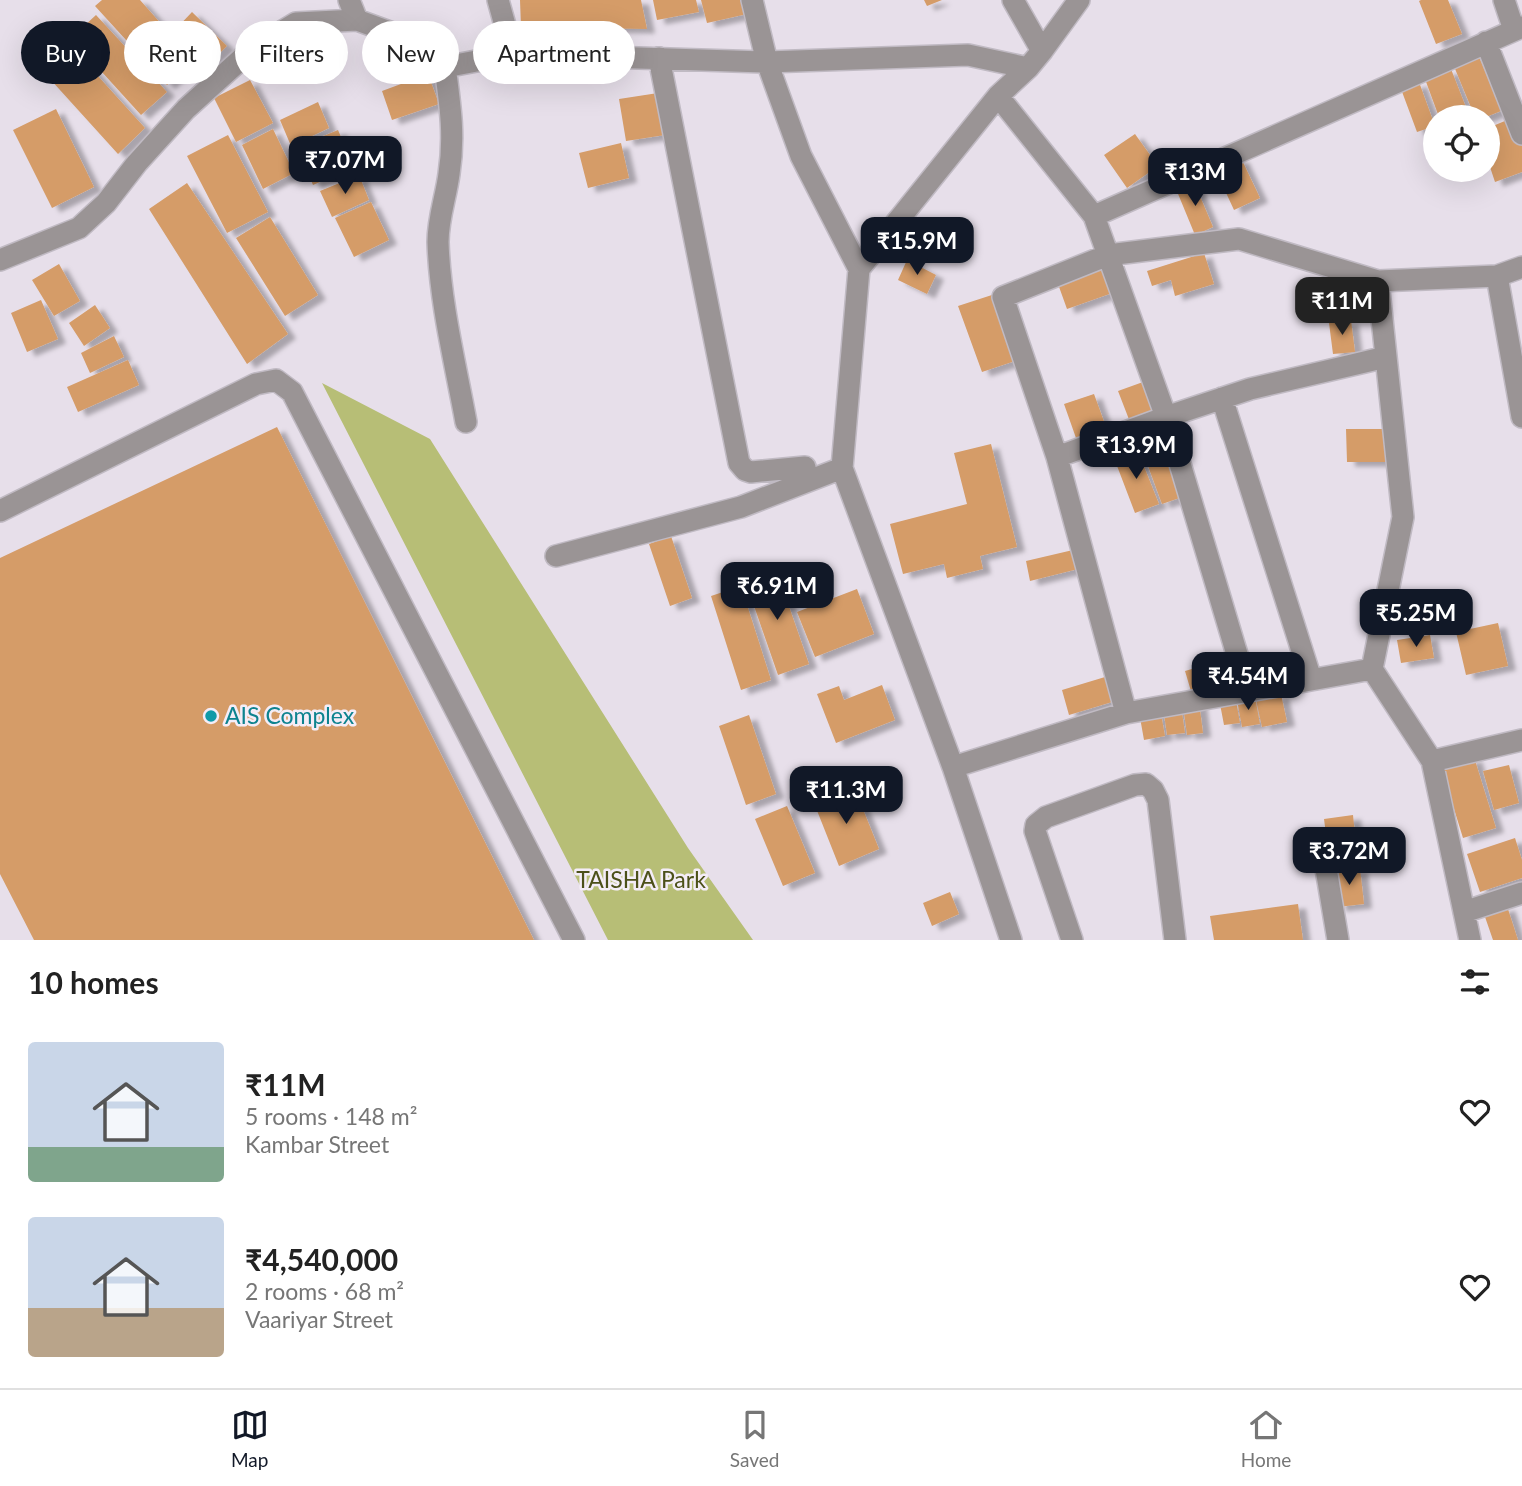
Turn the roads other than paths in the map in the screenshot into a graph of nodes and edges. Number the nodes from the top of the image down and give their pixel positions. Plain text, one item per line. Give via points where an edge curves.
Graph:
1 (349, 0) edge
2 (498, 0) edge
3 (752, 0) edge
4 (1013, 0) edge
5 (1079, 0) edge
6 (1504, 0) edge
7 (357, 20) junction
8 (504, 21) edge
9 (362, 22) edge
10 (1518, 28) edge
11 (1486, 42) junction
12 (1042, 51) junction
13 (635, 57) edge
14 (659, 58) junction
15 (767, 62) junction
16 (1028, 68) junction
17 (447, 84) edge
18 (998, 96) junction
19 (1522, 134) edge
20 (1094, 216) junction
21 (1108, 255) junction
22 (0, 260) edge
23 (1522, 267) edge
24 (859, 269) junction
25 (1497, 276) junction
26 (1378, 281) junction
27 (1386, 357) junction
28 (1222, 398) junction
29 (1166, 417) junction
30 (1522, 417) edge
31 (466, 422) dead end
32 (1057, 457) junction
33 (805, 467) dead end
34 (842, 468) junction
35 (0, 511) edge
36 (556, 556) dead end
37 (1372, 669) junction
38 (1311, 679) junction
39 (1248, 691) junction
40 (1126, 713) junction
41 (1522, 740) edge
42 (1432, 761) junction
43 (953, 768) junction
44 (1324, 857) dead end
45 (1522, 893) edge
46 (1464, 912) junction
47 (574, 940) edge
48 (1012, 940) edge
49 (1072, 940) edge
50 (1175, 940) edge
51 (1338, 940) edge
52 (1470, 940) edge

1 - 7 street
2 - 8 street
3 - 15 street
4 - 12 street
5 - 12 street
6 - 10 street
7 - 9 street
7 - 22 street via 296,23 250,51 186,109 79,228
10 - 11 street
11 - 19 street
11 - 20 street
12 - 16 street
13 - 14 street
14 - 15 street
14 - 33 street via 739,463 751,471
15 - 16 street via 968,55
15 - 24 street via 801,156
16 - 18 street
17 - 31 street via 453,127 438,240 441,286
18 - 20 street
18 - 24 street
20 - 21 street
21 - 26 street via 1239,239
21 - 29 street
21 - 32 street via 1003,297
23 - 25 street
24 - 34 street
25 - 26 street
25 - 30 street
26 - 27 street
27 - 28 street
27 - 37 street via 1403,517
28 - 29 street
28 - 38 street
29 - 32 street
29 - 39 street
32 - 40 street
34 - 36 street via 741,507
34 - 43 street
35 - 47 street via 256,384 276,380 292,391
37 - 38 street
37 - 42 street
38 - 39 street
39 - 40 street
40 - 43 street
41 - 42 street
42 - 46 street
43 - 48 street
44 - 51 street
45 - 46 street
46 - 52 street
49 - 50 street via 1036,825 1046,817 1146,784 1158,800

